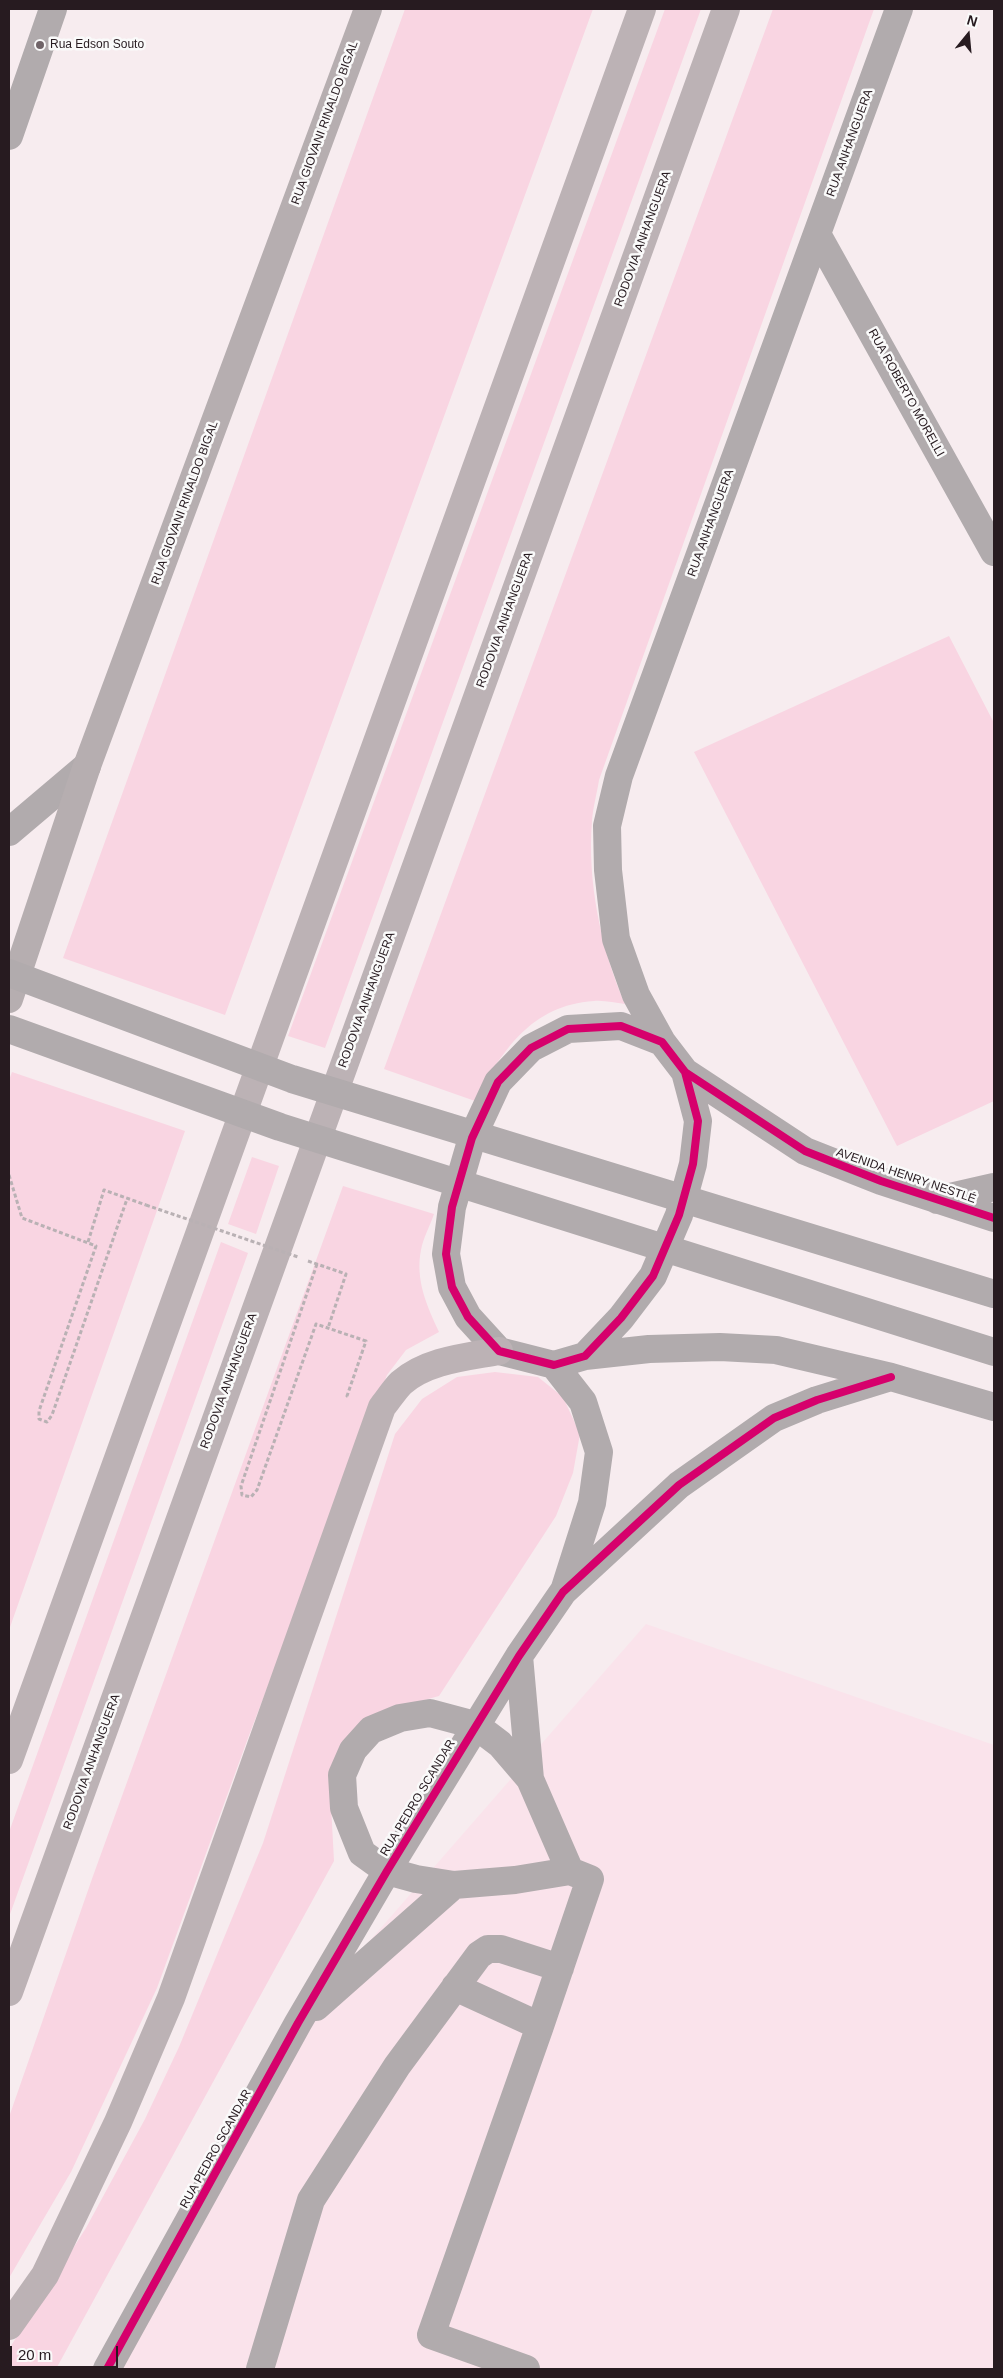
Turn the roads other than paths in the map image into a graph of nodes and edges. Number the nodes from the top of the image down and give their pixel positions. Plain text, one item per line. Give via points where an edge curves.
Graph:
1 (53, 9) edge
2 (368, 9) edge
3 (642, 9) edge
4 (726, 9) edge
5 (899, 9) edge
6 (9, 136) edge
7 (817, 234) junction
8 (994, 552) edge
9 (87, 766) junction
10 (9, 832) edge
11 (9, 973) edge
12 (9, 999) edge
13 (9, 1029) edge
14 (662, 1042) junction
15 (685, 1072) junction
16 (994, 1188) edge
17 (937, 1200) junction
18 (994, 1218) edge
19 (994, 1294) edge
20 (499, 1351) junction
21 (994, 1352) edge
22 (585, 1356) junction
23 (554, 1365) junction
24 (891, 1377) junction
25 (994, 1407) edge
26 (563, 1592) junction
27 (519, 1656) junction
28 (475, 1725) junction
29 (9, 1760) edge
30 (530, 1779) junction
31 (387, 1871) junction
32 (570, 1871) junction
33 (454, 1885) junction
34 (560, 1968) junction
35 (455, 1988) junction
36 (9, 1992) edge
37 (298, 2023) junction
38 (540, 2026) junction
39 (9, 2326) edge
40 (108, 2369) edge
41 (260, 2369) edge
42 (526, 2369) edge

1 - 6 street
2 - 9 main road, RUA GIOVANI RINALDO BIGAL
3 - 29 highway
4 - 36 highway, RODOVIA ANHANGUERA
5 - 7 street, RUA ANHANGUERA
7 - 8 street, RUA ROBERTO MORELLI
7 - 14 street, RUA ANHANGUERA via 619,776 607,826 608,870 616,938 636,995
9 - 10 street
9 - 12 main road, RUA GIOVANI RINALDO BIGAL
11 - 19 street, bridge via 292,1079
13 - 21 street, bridge via 280,1127
14 - 15 street, RUA ANHANGUERA
14 - 20 street via 621,1026 568,1030 531,1048 498,1082 470,1146 452,1207 446,1254 452,1287 468,1317
15 - 17 street, AVENIDA HENRY NESTLÉ via 804,1151
15 - 22 street via 698,1121 693,1164 679,1215 653,1276 621,1318
16 - 17 street
17 - 18 street, AVENIDA HENRY NESTLÉ
20 - 23 street
20 - 39 highway via 425,1368 401,1383 382,1407 171,1998 118,2122 45,2275
22 - 23 street
22 - 24 street via 711,1347 776,1350
23 - 26 street, RUA PEDRO SCANDAR via 583,1402 599,1452 592,1503
24 - 25 street
24 - 26 street, RUA PEDRO SCANDAR via 817,1400 774,1418 679,1485
26 - 27 street, RUA PEDRO SCANDAR
27 - 28 street, RUA PEDRO SCANDAR
27 - 30 street
28 - 30 street via 500,1744
28 - 31 street, RUA PEDRO SCANDAR
28 - 31 street via 430,1713 400,1718 371,1730 352,1750 342,1775 344,1808 362,1854
30 - 32 street
31 - 33 street
31 - 37 street, RUA PEDRO SCANDAR
32 - 33 street
32 - 34 street via 590,1879
33 - 37 street
34 - 35 street via 501,1949 488,1949 479,1955
34 - 38 street
35 - 38 street
35 - 41 street via 397,2066 311,2200
37 - 40 street, RUA PEDRO SCANDAR
38 - 42 street via 431,2335

